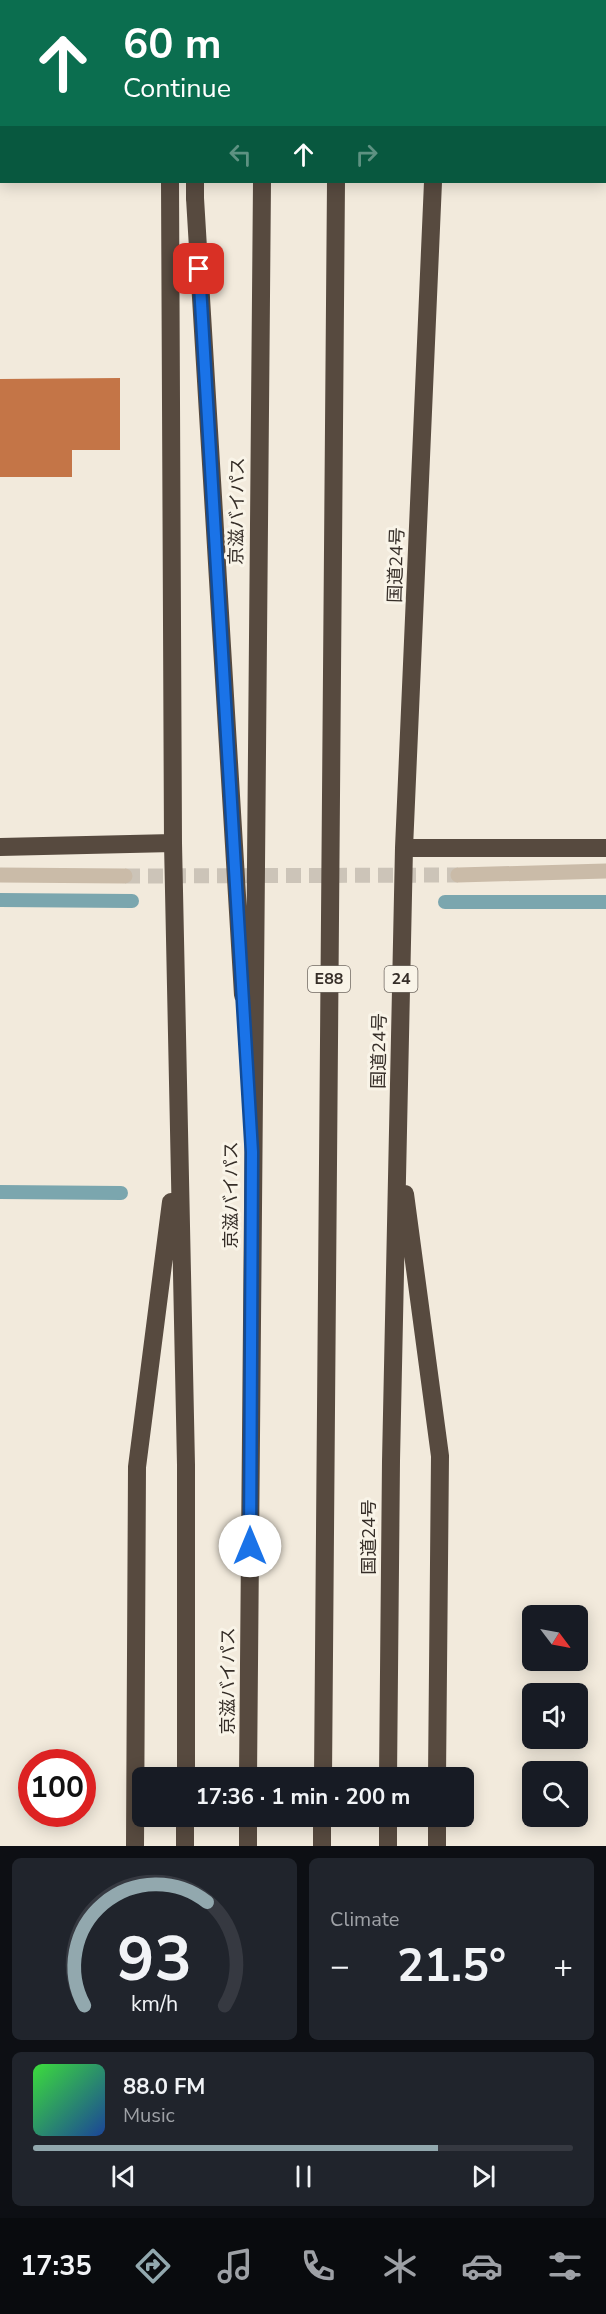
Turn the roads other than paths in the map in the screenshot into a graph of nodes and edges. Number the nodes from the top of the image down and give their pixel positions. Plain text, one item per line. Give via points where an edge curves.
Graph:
1 (170, 183) edge
2 (195, 183) edge
3 (262, 183) edge
4 (433, 183) edge
5 (336, 187) edge
6 (173, 843) junction
7 (0, 847) edge
8 (404, 848) junction
9 (606, 848) edge
10 (606, 872) edge
11 (0, 875) edge
12 (458, 875) tunnel mouth
13 (125, 876) tunnel mouth
14 (398, 1136) junction
15 (178, 1142) junction
16 (252, 1152) junction
17 (186, 1767) edge
18 (248, 1767) edge
19 (323, 1767) edge
20 (388, 1767) edge
21 (437, 1767) edge
22 (186, 1827) edge
23 (248, 1827) edge
24 (322, 1827) edge
25 (388, 1827) edge
26 (437, 1827) edge
27 (135, 1846) edge
28 (185, 1846) edge
29 (248, 1846) edge
30 (322, 1846) edge
31 (388, 1846) edge
32 (437, 1846) edge

1 - 6 highway
2 - 16 highway, bridge
3 - 16 highway, 京滋バイパス, bridge
4 - 8 highway, 国道24号 / 24
5 - 19 highway, E88, bridge
6 - 7 highway
6 - 15 highway
8 - 9 highway
8 - 14 highway, 国道24号 / 24
10 - 12 street
11 - 13 street
14 - 20 highway, 国道24号 / 24
14 - 21 highway via 440,1456
15 - 17 highway via 186,1465
15 - 27 highway via 137,1467
16 - 18 highway, 京滋バイパス, bridge
22 - 28 highway
23 - 29 highway
24 - 30 highway
25 - 31 highway
26 - 32 highway

